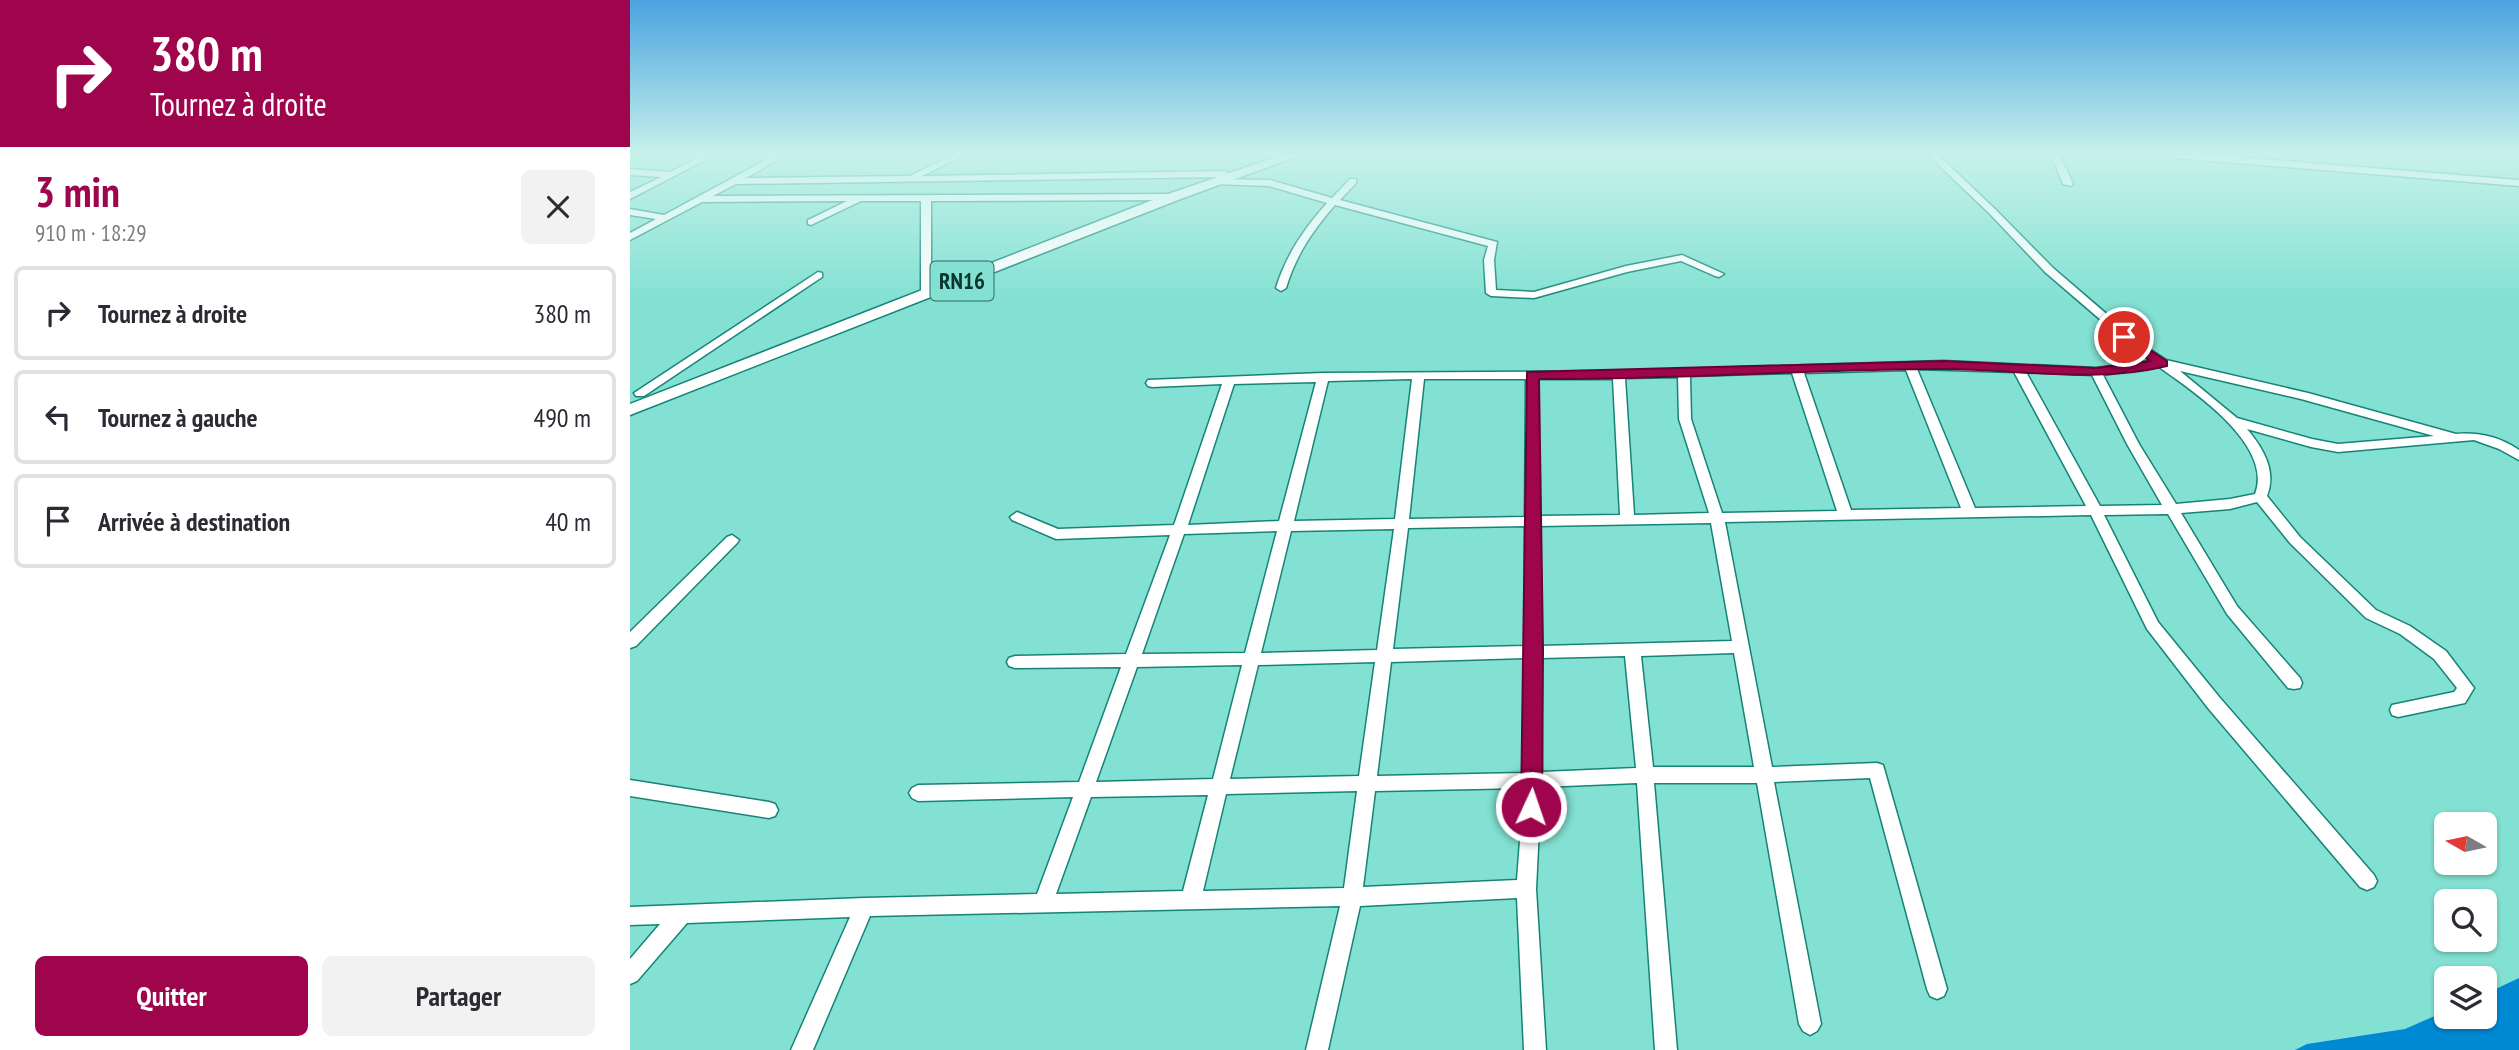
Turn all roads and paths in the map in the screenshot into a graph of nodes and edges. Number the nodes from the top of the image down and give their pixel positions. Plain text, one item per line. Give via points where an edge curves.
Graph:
1 (692, 204) edge
2 (850, 204) edge
3 (926, 204) edge
4 (1155, 204) edge
5 (1334, 204) edge
6 (1339, 204) edge
7 (1984, 204) edge
8 (630, 212) edge
9 (666, 218) junction
10 (811, 222) dead end
11 (630, 237) edge
12 (1719, 274) dead end
13 (818, 275) dead end
14 (1281, 288) dead end
15 (926, 295) junction
16 (2162, 363) junction
17 (1910, 366) junction
18 (1797, 370) junction
19 (2019, 370) junction
20 (2096, 372) junction
21 (1684, 373) junction
22 (1418, 375) junction
23 (1532, 375) junction
24 (1619, 375) junction
25 (1323, 377) junction
26 (1229, 381) junction
27 (1152, 383) dead end
28 (635, 392) edge
29 (665, 395) junction
30 (630, 410) edge
31 (2233, 421) junction
32 (2457, 438) junction
33 (2519, 456) edge
34 (2260, 497) junction
35 (2172, 509) junction
36 (2095, 510) junction
37 (1970, 513) junction
38 (1846, 516) junction
39 (1017, 517) dead end
40 (1717, 518) junction
41 (1627, 521) junction
42 (1533, 522) junction
43 (1287, 526) junction
44 (1401, 526) junction
45 (1178, 530) junction
46 (732, 540) dead end
47 (630, 642) edge
48 (1741, 647) junction
49 (1632, 649) junction
50 (1534, 650) junction
51 (1382, 655) junction
52 (1253, 659) junction
53 (1129, 661) junction
54 (1014, 662) dead end
55 (2294, 683) dead end
56 (2398, 710) dead end
57 (1645, 775) junction
58 (1764, 775) junction
59 (1533, 780) junction
60 (1367, 784) junction
61 (1220, 786) junction
62 (630, 788) edge
63 (1084, 788) junction
64 (918, 793) dead end
65 (769, 810) dead end
66 (2367, 881) dead end
67 (1526, 889) junction
68 (1352, 897) junction
69 (1191, 899) junction
70 (1043, 904) junction
71 (864, 907) junction
72 (682, 914) junction
73 (630, 916) edge
74 (630, 974) edge
75 (1937, 989) dead end
76 (1810, 1024) dead end
77 (802, 1050) edge
78 (1317, 1050) edge
79 (1535, 1050) edge
80 (1666, 1050) edge

1 - 9 street
2 - 10 street
3 - 15 street
4 - 15 main road, RN16
5 - 14 street via 1301,241
6 - 12 street via 1493,244 1491,293 1534,295 1682,258
7 - 16 street via 2049,270 2124,337
8 - 9 street
9 - 11 street
13 - 28 street
15 - 29 main road, RN16
16 - 20 street
16 - 31 street
16 - 32 street
17 - 18 street
17 - 19 street
17 - 37 street
18 - 21 street
18 - 38 street
19 - 20 street
19 - 36 street
20 - 35 street
21 - 24 street
21 - 40 street via 1685,419
22 - 23 street
22 - 25 street
22 - 44 street
23 - 24 street
23 - 42 street
24 - 41 street
25 - 26 street
25 - 43 street
26 - 27 street
26 - 45 street
28 - 29 street
29 - 30 main road, RN16
31 - 32 street via 2338,448
31 - 34 street via 2259,456 2266,480
32 - 33 street via 2475,436
34 - 35 street
34 - 56 street via 2295,540 2371,614 2406,630 2440,655 2466,688 2459,698
35 - 36 street
35 - 55 street via 2232,610
36 - 37 street
36 - 66 street via 2152,625
37 - 38 street
38 - 40 street
39 - 45 street via 1056,534
40 - 41 street
40 - 48 street
41 - 42 street
42 - 44 street
42 - 50 street
43 - 44 street
43 - 45 street
43 - 52 street
44 - 51 street
45 - 53 street
46 - 47 street
48 - 49 street
48 - 58 street
49 - 50 street
49 - 57 street
50 - 51 street
50 - 59 street
51 - 52 street
51 - 60 street
52 - 53 street
52 - 61 street
53 - 54 street
53 - 63 street
57 - 58 street
57 - 59 street
57 - 80 street
58 - 75 street via 1877,770
58 - 76 street
59 - 60 street
59 - 67 street
60 - 61 street
60 - 68 street
61 - 63 street
61 - 69 street
62 - 65 street
63 - 64 street
63 - 70 street
67 - 68 street
67 - 79 street
68 - 69 street
68 - 78 street
69 - 70 street
70 - 71 street
71 - 72 street
71 - 77 street
72 - 73 street
72 - 74 street

